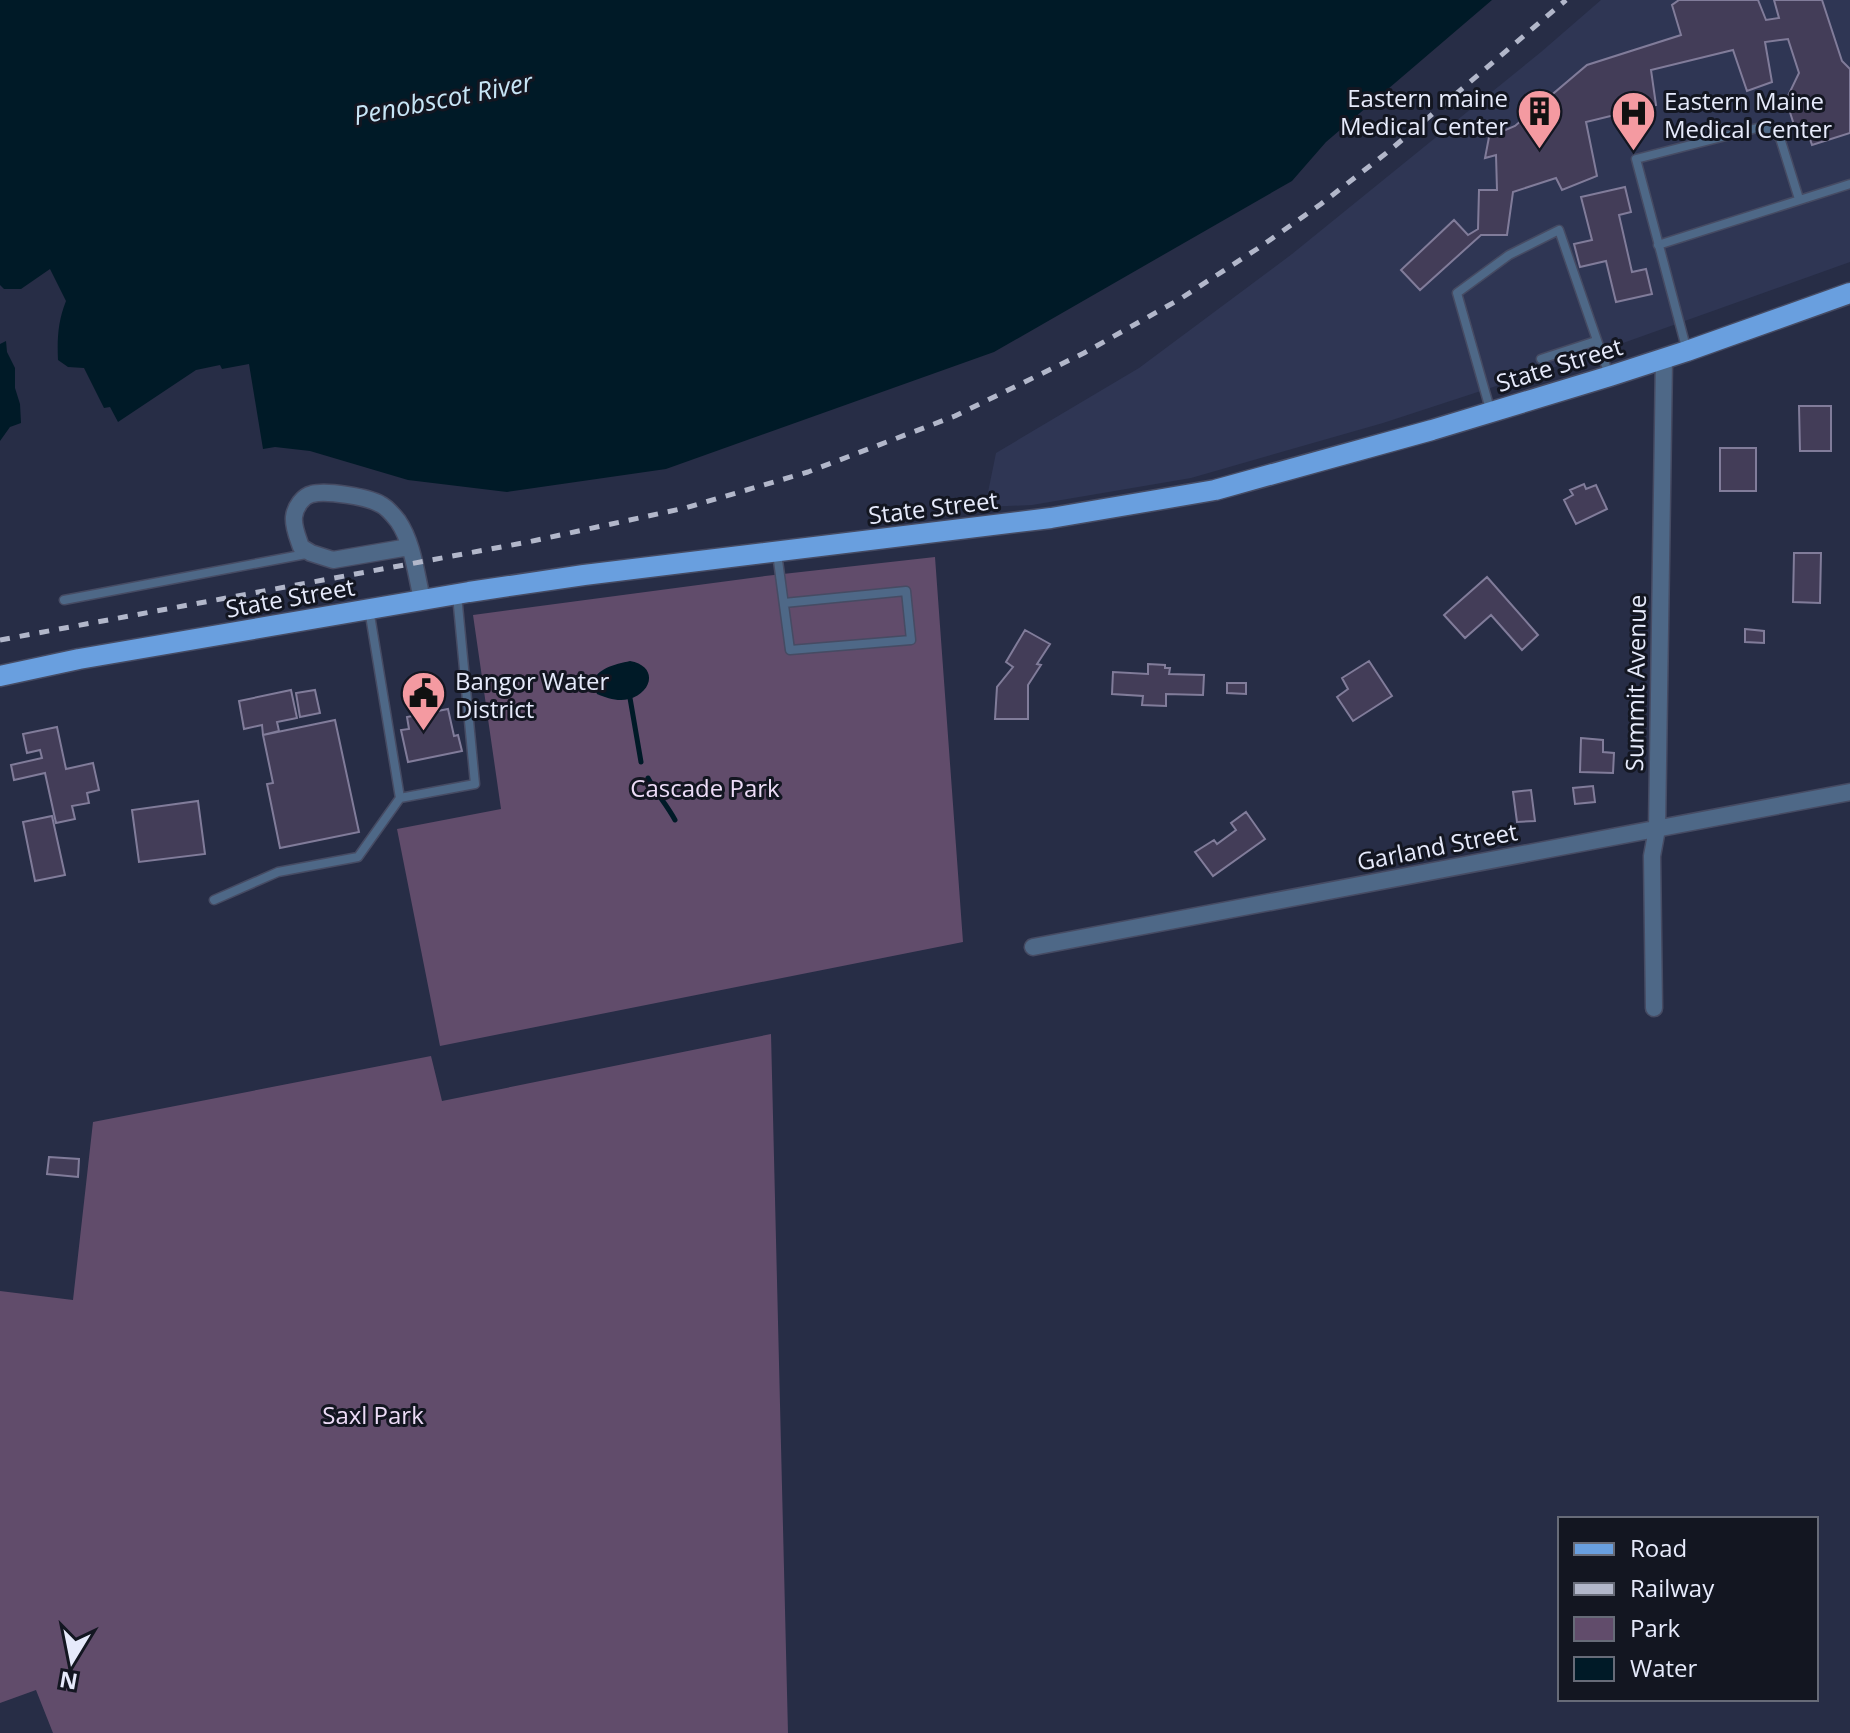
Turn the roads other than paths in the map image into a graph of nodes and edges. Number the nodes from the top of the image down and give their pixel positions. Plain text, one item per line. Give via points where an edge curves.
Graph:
1 (1850, 184) edge
2 (1799, 199) junction
3 (1658, 245) junction
4 (1850, 293) edge
5 (1596, 341) junction
6 (1687, 351) junction
7 (1541, 359) dead end
8 (1664, 359) junction
9 (1610, 376) junction
10 (1491, 412) junction
11 (409, 547) junction
12 (777, 552) junction
13 (311, 553) junction
14 (457, 594) junction
15 (422, 599) junction
16 (64, 600) dead end
17 (784, 603) junction
18 (369, 609) junction
19 (0, 676) edge
20 (1850, 792) edge
21 (400, 798) junction
22 (1657, 829) junction
23 (214, 900) dead end
24 (1033, 947) dead end
25 (1654, 1008) dead end

1 - 2 lane
2 - 3 lane
2 - 3 lane via 1780,138 1769,129 1636,159
3 - 6 lane
4 - 6 main road, State Street
5 - 7 lane
5 - 9 lane
5 - 10 lane via 1559,230 1509,255 1457,293
6 - 8 main road, State Street
8 - 9 main road, State Street
8 - 22 street, Summit Avenue
9 - 10 main road, State Street
10 - 12 main road, State Street via 1215,490 1051,518
11 - 13 street via 333,560
11 - 13 street via 398,521 381,504 350,495 311,494 298,504 294,516 301,547
11 - 15 street
12 - 14 main road, State Street
12 - 17 lane
13 - 16 lane
14 - 15 main road, State Street
14 - 21 lane via 475,784
15 - 18 main road, State Street
17 - 17 lane via 906,591 911,640 790,650
18 - 19 main road, State Street
18 - 21 lane
20 - 22 street, Garland Street
21 - 23 lane via 358,857 278,872
22 - 24 street, Garland Street
22 - 25 street, Summit Avenue via 1652,856

